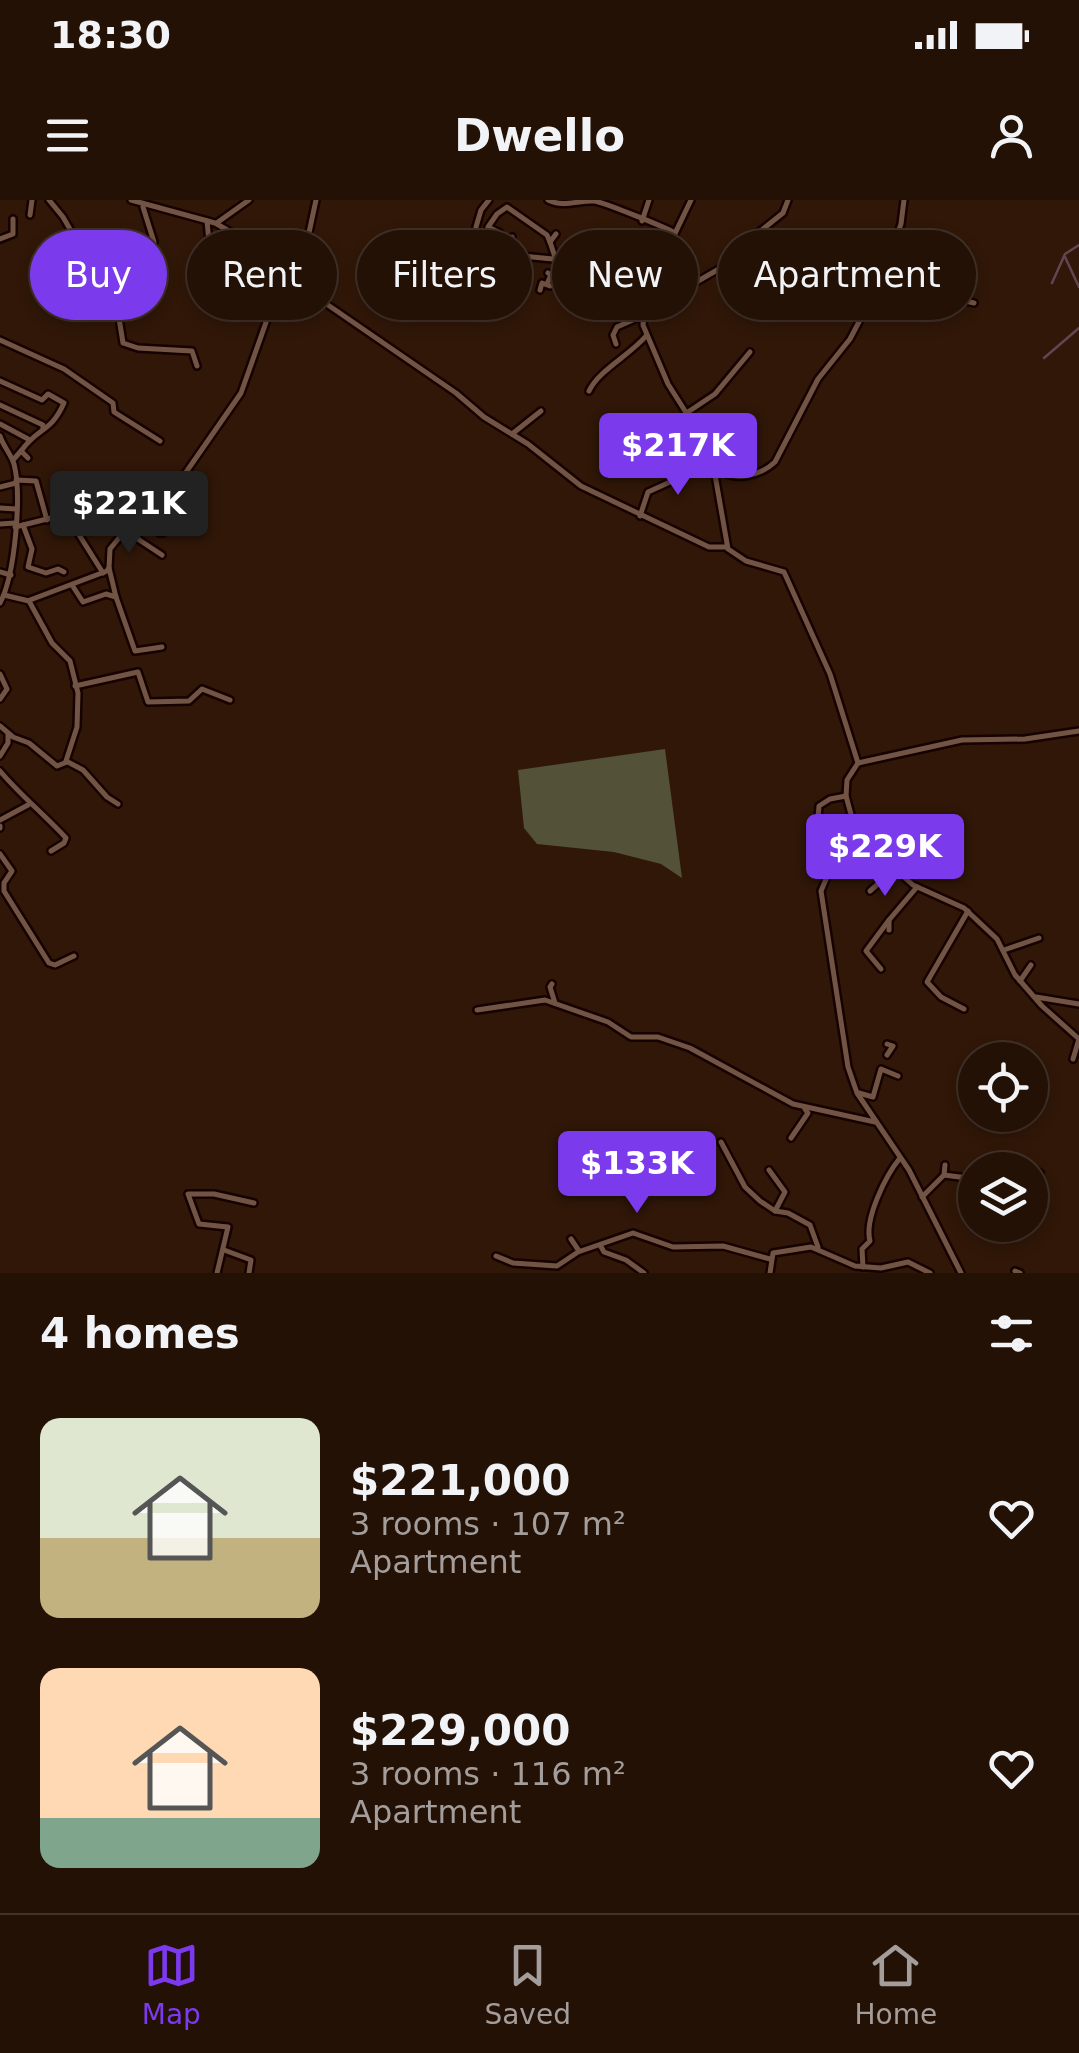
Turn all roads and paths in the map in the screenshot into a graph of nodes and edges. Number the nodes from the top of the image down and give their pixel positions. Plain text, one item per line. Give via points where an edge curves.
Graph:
1 (32, 200) edge
2 (50, 200) edge
3 (249, 200) edge
4 (316, 200) edge
5 (489, 200) edge
6 (548, 200) edge
7 (648, 200) edge
8 (691, 200) edge
9 (788, 200) edge
10 (904, 200) edge
11 (136, 202) edge
12 (606, 202) edge
13 (30, 214) dead end
14 (13, 219) dead end
15 (206, 221) junction
16 (642, 221) junction
17 (215, 222) junction
18 (476, 228) dead end
19 (71, 230) edge
20 (149, 230) edge
21 (207, 230) edge
22 (228, 230) edge
23 (312, 230) edge
24 (494, 230) edge
25 (667, 230) edge
26 (676, 230) edge
27 (897, 230) edge
28 (0, 239) edge
29 (552, 239) edge
30 (550, 242) junction
31 (552, 248) edge
32 (548, 274) dead end
33 (698, 281) edge
34 (540, 290) dead end
35 (337, 311) edge
36 (119, 320) edge
37 (267, 320) edge
38 (632, 320) edge
39 (643, 320) edge
40 (860, 320) edge
41 (646, 336) junction
42 (0, 340) edge
43 (616, 344) dead end
44 (750, 352) dead end
45 (197, 366) dead end
46 (0, 381) edge
47 (588, 391) dead end
48 (0, 405) edge
49 (541, 412) dead end
50 (688, 412) junction
51 (0, 424) edge
52 (43, 430) junction
53 (512, 434) junction
54 (0, 436) edge
55 (29, 440) junction
56 (160, 440) dead end
57 (706, 442) junction
58 (2, 448) edge
59 (21, 450) junction
60 (28, 458) dead end
61 (12, 460) junction
62 (715, 467) junction
63 (16, 482) junction
64 (0, 487) edge
65 (0, 508) edge
66 (16, 509) junction
67 (77, 511) junction
68 (138, 513) junction
69 (66, 514) junction
70 (640, 516) junction
71 (47, 520) junction
72 (0, 524) edge
73 (15, 525) junction
74 (23, 525) junction
75 (87, 530) dead end
76 (125, 530) junction
77 (163, 533) dead end
78 (727, 548) junction
79 (162, 554) dead end
80 (106, 570) junction
81 (0, 572) edge
82 (64, 572) dead end
83 (11, 575) junction
84 (72, 584) junction
85 (116, 597) junction
86 (2, 599) edge
87 (29, 600) junction
88 (162, 647) dead end
89 (0, 674) edge
90 (76, 686) junction
91 (0, 699) edge
92 (230, 700) dead end
93 (0, 726) edge
94 (1079, 731) edge
95 (8, 732) junction
96 (0, 756) edge
97 (67, 762) junction
98 (858, 762) junction
99 (0, 771) edge
100 (846, 796) junction
101 (28, 804) junction
102 (118, 804) dead end
103 (818, 818) dead end
104 (852, 818) junction
105 (0, 825) edge
106 (52, 851) dead end
107 (0, 854) edge
108 (895, 869) junction
109 (917, 887) junction
110 (870, 891) dead end
111 (968, 911) junction
112 (890, 920) junction
113 (889, 930) dead end
114 (1040, 938) dead end
115 (1004, 950) junction
116 (74, 956) dead end
117 (1031, 965) dead end
118 (881, 969) dead end
119 (1020, 981) junction
120 (552, 984) dead end
121 (1036, 997) junction
122 (554, 1003) junction
123 (1079, 1004) edge
124 (476, 1010) dead end
125 (964, 1010) dead end
126 (1079, 1039) edge
127 (888, 1044) dead end
128 (887, 1054) dead end
129 (1073, 1059) dead end
130 (898, 1076) dead end
131 (856, 1092) junction
132 (793, 1104) junction
133 (877, 1123) junction
134 (792, 1138) dead end
135 (721, 1142) dead end
136 (900, 1158) junction
137 (945, 1165) dead end
138 (769, 1170) dead end
139 (944, 1176) junction
140 (958, 1178) edge
141 (922, 1196) junction
142 (254, 1204) dead end
143 (775, 1211) junction
144 (571, 1239) dead end
145 (600, 1245) junction
146 (819, 1249) junction
147 (224, 1250) junction
148 (579, 1252) junction
149 (496, 1256) dead end
150 (770, 1259) junction
151 (845, 1262) junction
152 (863, 1267) junction
153 (889, 1269) edge
154 (917, 1271) edge
155 (217, 1273) edge
156 (249, 1273) edge
157 (644, 1273) edge
158 (770, 1273) edge
159 (844, 1273) edge
160 (930, 1273) edge
161 (961, 1273) edge

1 - 13 street
2 - 19 street
3 - 17 street
4 - 23 street
5 - 18 street
6 - 12 street
7 - 16 street
8 - 26 street
9 - 33 street via 738,258
10 - 27 street
11 - 15 street
11 - 20 street
12 - 16 street
14 - 28 street via 13,234
15 - 17 street
15 - 21 street
16 - 25 street
17 - 22 street
24 - 30 street via 488,227 506,206
29 - 30 street
30 - 31 street
32 - 34 street
35 - 53 street
36 - 45 street via 123,343 194,352
37 - 68 street via 242,392 182,478
38 - 43 street via 617,326
39 - 41 street
40 - 62 street via 775,462 734,477
41 - 47 street
41 - 50 street
42 - 56 street via 64,369
44 - 50 street via 715,394
46 - 52 street via 64,403 55,424
48 - 52 street
49 - 53 street
50 - 57 street
51 - 55 street
52 - 55 street
53 - 70 street via 582,486
54 - 58 street
55 - 59 street
57 - 62 street
57 - 70 street via 694,460 678,462 670,482 648,492
58 - 61 street
59 - 60 street
59 - 61 street
61 - 63 street
62 - 78 street
63 - 64 street
63 - 66 street
63 - 71 street via 36,480
65 - 66 street
66 - 73 street
67 - 69 street
67 - 75 street
67 - 76 street via 91,508
68 - 76 street
68 - 77 street
69 - 71 street
69 - 80 street
70 - 78 street
71 - 74 street
72 - 73 street
73 - 74 street
73 - 83 street
74 - 82 street via 32,549 28,567
76 - 79 street
76 - 80 street via 109,550
78 - 98 street via 787,576 830,674
80 - 84 street
80 - 85 street
81 - 83 street
83 - 86 street
84 - 85 street via 83,602
84 - 87 street
85 - 88 street via 134,651
86 - 87 street
87 - 90 street via 70,661
89 - 91 street via 7,689
90 - 92 street via 138,672 148,702 189,701 202,690
90 - 97 street via 78,716
93 - 95 street
94 - 98 street via 962,740
95 - 96 street
95 - 97 street via 58,766
97 - 102 street
98 - 100 street
99 - 101 street
100 - 103 street via 820,806
100 - 104 street
101 - 105 street
101 - 106 street via 66,838
104 - 108 street
104 - 131 street via 821,891
107 - 116 street via 12,872 4,890 51,966
108 - 109 street
108 - 110 street
109 - 111 street
109 - 112 street
111 - 115 street
111 - 125 street via 927,982
112 - 113 street
112 - 118 street via 866,951
114 - 115 street
115 - 119 street
117 - 119 street
119 - 121 street
120 - 122 street
121 - 123 street
121 - 126 street
122 - 124 street via 538,999
122 - 132 street via 630,1037 658,1037 690,1048
126 - 129 street
127 - 128 street via 893,1046
130 - 131 street via 881,1069 874,1097
131 - 133 street
132 - 133 street
132 - 134 street via 808,1113
133 - 136 street
135 - 143 street via 745,1187
136 - 141 street
136 - 152 street via 870,1216
137 - 139 street
138 - 143 street via 786,1192
139 - 140 street
139 - 141 street
141 - 161 street
142 - 147 street via 188,1194 199,1224 228,1227
143 - 146 street via 810,1225
144 - 148 street
145 - 148 street
145 - 150 street via 633,1233 673,1247 723,1246
145 - 157 street
146 - 150 street via 799,1247
146 - 151 street
147 - 155 street
147 - 156 street via 251,1260
148 - 149 street via 556,1266
150 - 158 street
151 - 152 street
151 - 159 street
152 - 153 street
153 - 154 street via 908,1262
154 - 160 street

